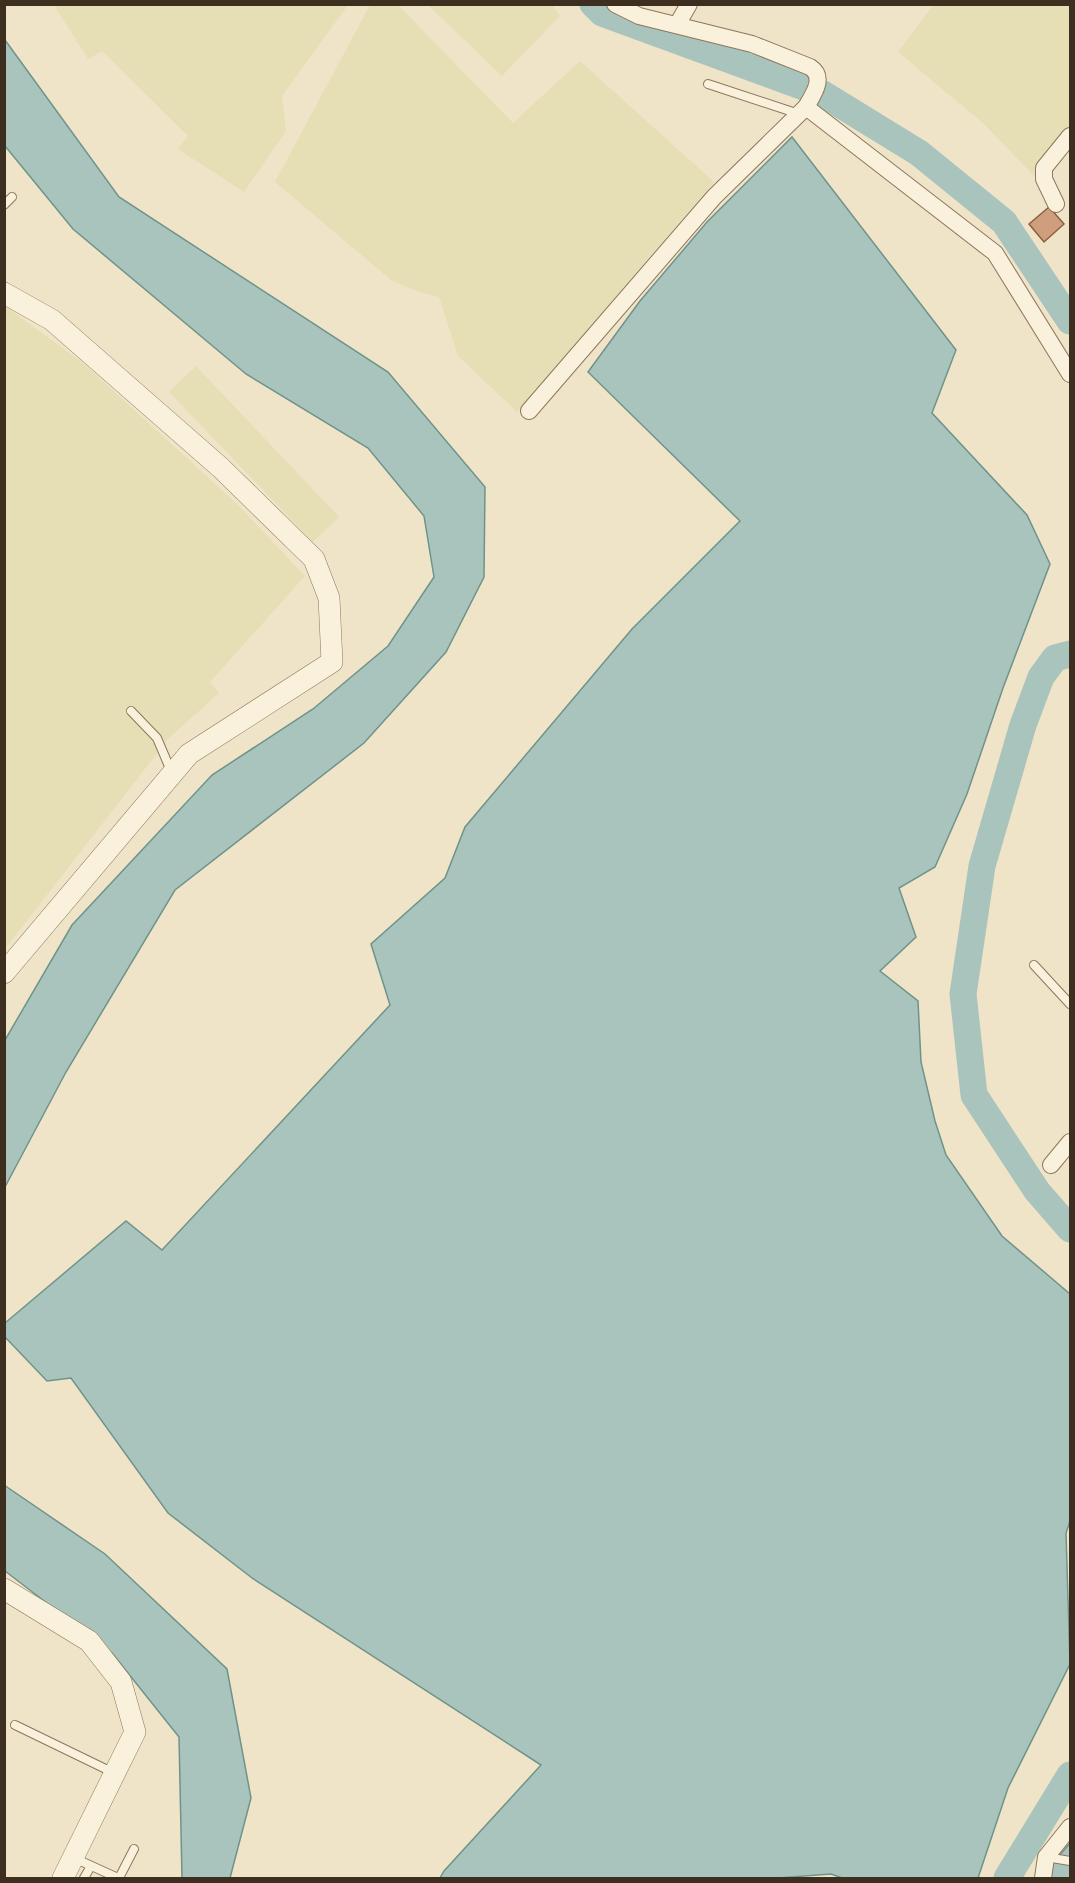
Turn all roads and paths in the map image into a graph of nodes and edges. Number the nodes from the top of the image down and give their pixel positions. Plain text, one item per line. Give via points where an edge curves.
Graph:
1 (615, 4) edge
2 (689, 4) edge
3 (677, 25) junction
4 (708, 84) dead end
5 (808, 101) junction
6 (1071, 136) edge
7 (12, 197) dead end
8 (1056, 204) dead end
9 (4, 206) edge
10 (4, 293) edge
11 (1071, 374) edge
12 (529, 411) dead end
13 (130, 711) dead end
14 (172, 774) junction
15 (1034, 965) dead end
16 (4, 974) edge
17 (1071, 1004) edge
18 (1071, 1143) edge
19 (1050, 1165) dead end
20 (4, 1589) edge
21 (15, 1725) dead end
22 (114, 1774) junction
23 (1071, 1827) edge
24 (134, 1849) dead end
25 (1049, 1857) junction
26 (1067, 1860) edge
27 (82, 1862) junction
28 (63, 1878) edge
29 (84, 1878) edge
30 (118, 1878) edge
31 (1043, 1878) edge

1 - 3 street via 639,16
2 - 3 street
3 - 5 street via 752,44 815,70 818,75
4 - 5 lane
5 - 11 street via 995,253
5 - 12 street via 714,197
6 - 8 street via 1044,168 1044,179
7 - 9 lane
10 - 14 street via 52,320 221,468 314,560 329,598 332,662 189,754
13 - 14 lane via 157,738
14 - 16 street
15 - 17 lane
18 - 19 street
20 - 22 street via 88,1641 121,1683 135,1732
21 - 22 lane
22 - 27 street
23 - 25 street
24 - 30 lane
25 - 26 lane
25 - 31 street
27 - 28 street
27 - 29 lane
27 - 30 lane

